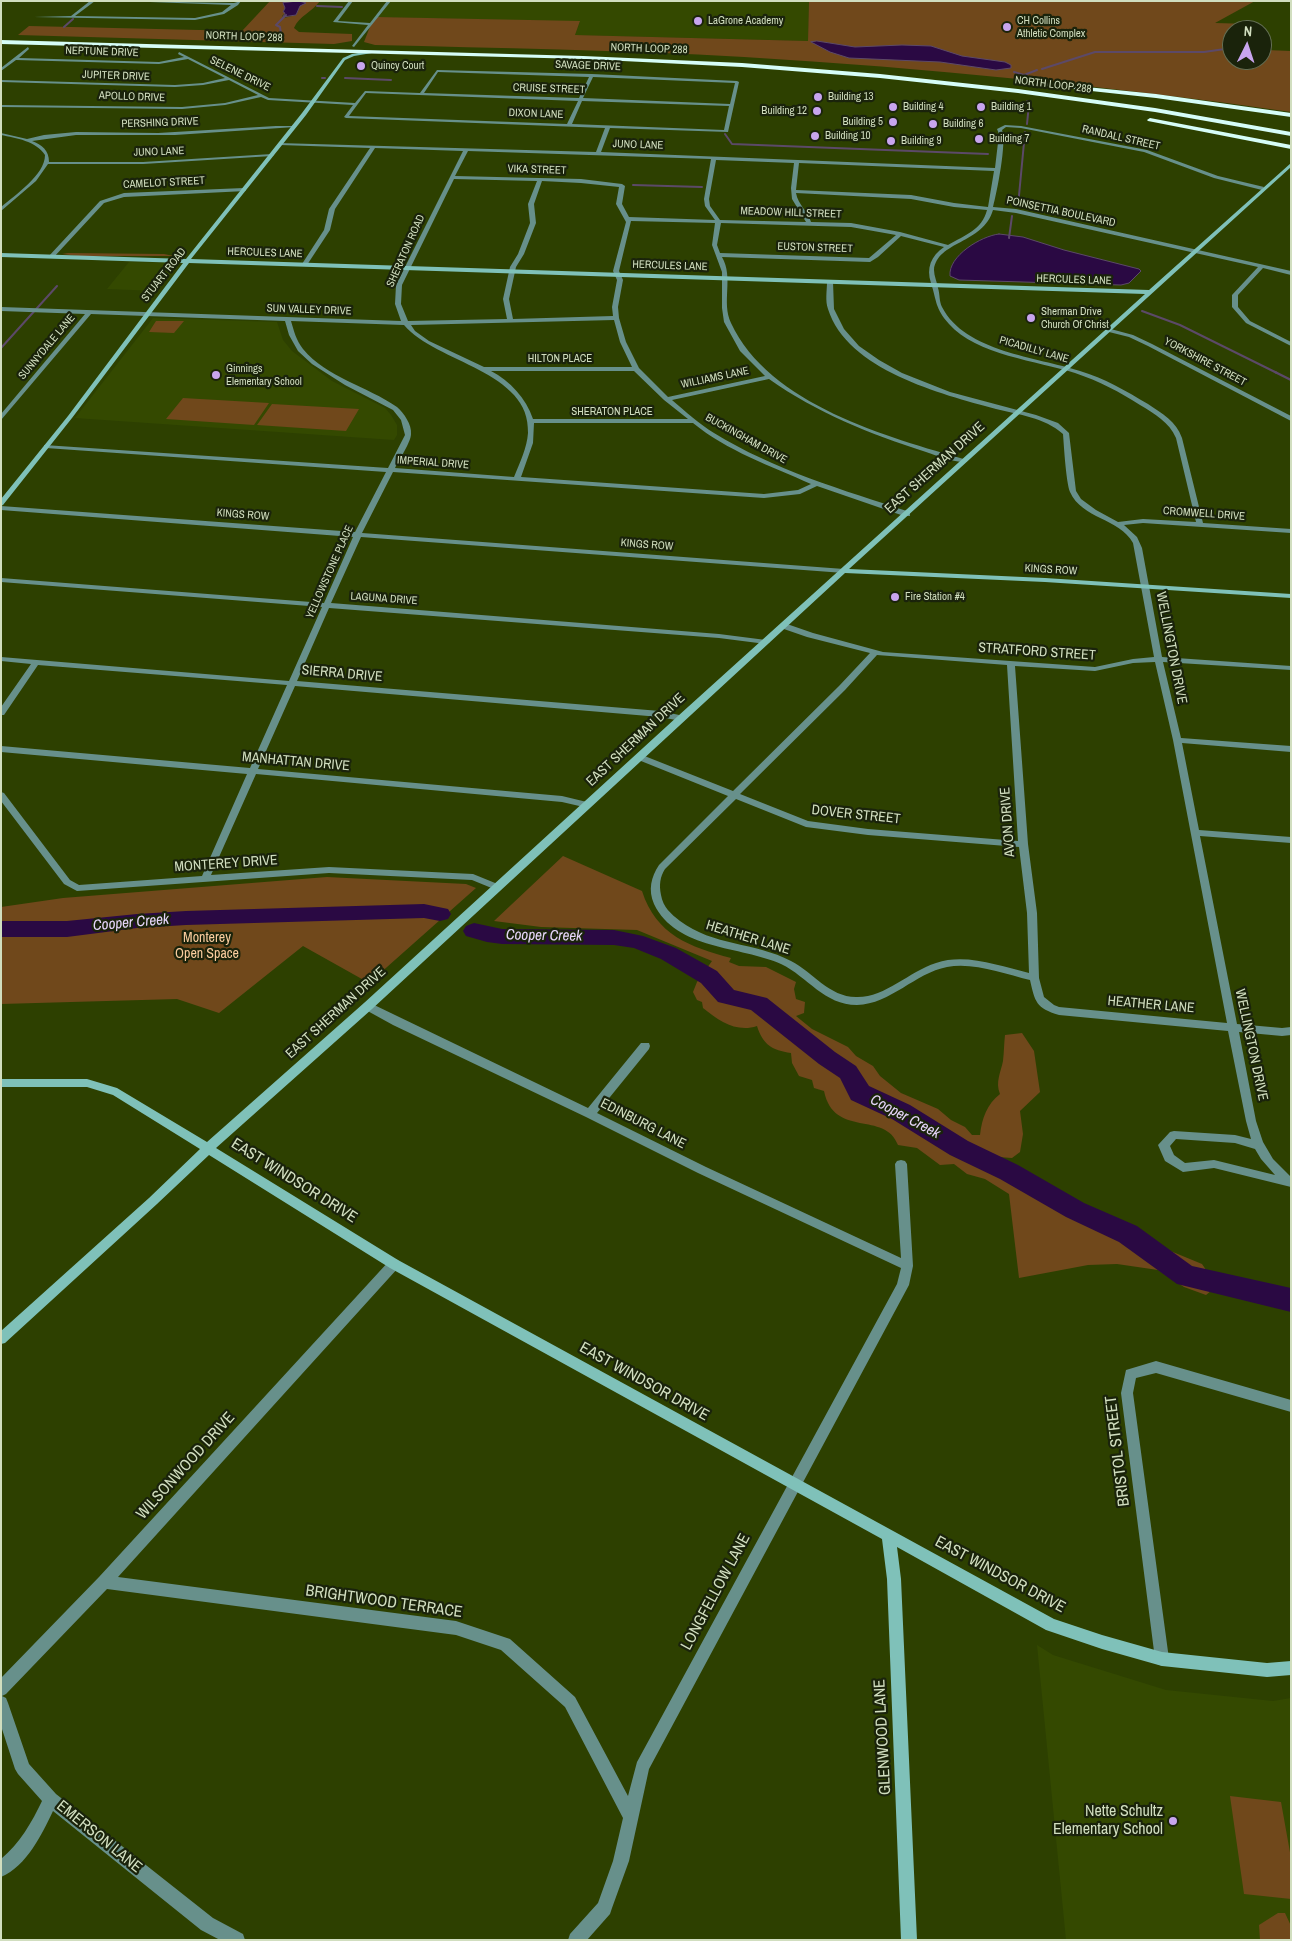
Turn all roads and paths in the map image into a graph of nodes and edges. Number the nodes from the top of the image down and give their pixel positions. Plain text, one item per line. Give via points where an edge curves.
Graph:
1 (93, 1) edge
2 (125, 1) edge
3 (351, 1) edge
4 (389, 1) edge
5 (178, 2) edge
6 (238, 3) edge
7 (36, 17) dead end
8 (72, 18) junction
9 (129, 19) junction
10 (123, 24) dead end
11 (371, 24) junction
12 (1, 36) edge
13 (1, 43) edge
14 (354, 46) junction
15 (28, 48) dead end
16 (326, 51) junction
17 (371, 52) junction
18 (179, 53) dead end
19 (15, 58) junction
20 (188, 58) junction
21 (344, 59) junction
22 (1, 70) edge
23 (832, 72) junction
24 (896, 72) junction
25 (592, 75) junction
26 (229, 79) junction
27 (986, 79) dead end
28 (1, 81) edge
29 (1036, 84) dead end
30 (421, 94) junction
31 (261, 96) junction
32 (580, 100) junction
33 (313, 102) junction
34 (356, 104) junction
35 (732, 105) junction
36 (1, 106) edge
37 (1100, 110) dead end
38 (1291, 115) edge
39 (1144, 118) dead end
40 (569, 125) junction
41 (608, 127) junction
42 (1002, 127) joint
43 (293, 128) junction
44 (1288, 130) edge
45 (1, 134) edge
46 (28, 140) junction
47 (280, 144) junction
48 (373, 147) junction
49 (1291, 147) edge
50 (466, 149) junction
51 (598, 153) junction
52 (272, 156) junction
53 (714, 158) junction
54 (797, 161) junction
55 (47, 163) junction
56 (1291, 164) edge
57 (996, 170) junction
58 (452, 177) junction
59 (540, 180) junction
60 (620, 185) joint
61 (1262, 188) junction
62 (244, 190) junction
63 (795, 191) junction
64 (991, 208) junction
65 (1, 210) edge
66 (628, 219) junction
67 (717, 220) junction
68 (809, 223) junction
69 (900, 234) junction
70 (950, 246) junction
71 (1, 248) edge
72 (57, 250) junction
73 (1194, 252) junction
74 (718, 255) junction
75 (1, 256) edge
76 (51, 257) junction
77 (188, 261) junction
78 (305, 264) junction
79 (1261, 267) junction
80 (409, 268) junction
81 (512, 271) junction
82 (1291, 273) edge
83 (618, 275) junction
84 (724, 278) junction
85 (830, 282) junction
86 (934, 285) junction
87 (1151, 292) junction
88 (1, 309) edge
89 (89, 313) junction
90 (146, 315) junction
91 (616, 318) junction
92 (288, 320) junction
93 (510, 320) junction
94 (407, 323) junction
95 (1107, 330) junction
96 (1291, 344) edge
97 (484, 369) junction
98 (636, 369) junction
99 (1066, 369) junction
100 (769, 377) junction
101 (666, 399) junction
102 (1019, 413) junction
103 (1, 418) edge
104 (1291, 419) edge
105 (531, 421) junction
106 (694, 421) junction
107 (46, 446) junction
108 (965, 461) junction
109 (391, 470) junction
110 (517, 479) junction
111 (817, 484) junction
112 (1, 504) edge
113 (1, 508) edge
114 (907, 514) junction
115 (1117, 524) junction
116 (1200, 525) junction
117 (1291, 531) edge
118 (358, 536) junction
119 (844, 571) junction
120 (1, 580) edge
121 (1145, 587) junction
122 (1291, 596) edge
123 (327, 606) junction
124 (784, 626) junction
125 (766, 642) junction
126 (874, 653) junction
127 (1, 659) edge
128 (1158, 659) junction
129 (36, 662) junction
130 (1011, 663) junction
131 (1291, 668) edge
132 (292, 684) junction
133 (1, 713) edge
134 (681, 718) junction
135 (1177, 740) junction
136 (1, 749) edge
137 (1291, 749) edge
138 (639, 757) junction
139 (253, 771) junction
140 (1, 795) edge
141 (734, 796) junction
142 (588, 805) junction
143 (1194, 833) junction
144 (1291, 840) edge
145 (1023, 844) junction
146 (205, 879) junction
147 (497, 887) junction
148 (1034, 978) junction
149 (368, 1006) junction
150 (1232, 1026) junction
151 (1291, 1031) edge
152 (645, 1046) dead end
153 (1, 1084) edge
154 (590, 1114) junction
155 (1257, 1145) junction
156 (208, 1148) junction
157 (901, 1164) dead end
158 (1290, 1184) edge
159 (394, 1264) junction
160 (907, 1266) junction
161 (1, 1339) edge
162 (1291, 1406) edge
163 (794, 1484) junction
164 (888, 1534) junction
165 (104, 1582) junction
166 (1162, 1659) junction
167 (1291, 1668) edge
168 (1, 1689) edge
169 (1, 1702) edge
170 (51, 1799) junction
171 (630, 1815) junction
172 (1, 1870) edge
173 (237, 1940) edge
174 (576, 1940) edge
175 (910, 1940) edge

1 - 8 street
2 - 5 street
3 - 11 street via 336,22
4 - 11 street
5 - 6 street
6 - 9 street via 215,16 189,20
7 - 8 street
8 - 9 street
9 - 10 street
11 - 14 street
12 - 14 highway, NORTH LOOP 288
13 - 16 highway, NORTH LOOP 288
14 - 24 highway, NORTH LOOP 288 via 658,55
15 - 19 street
16 - 17 highway, NORTH LOOP 288
16 - 21 street via 335,52
17 - 21 street
17 - 23 highway, NORTH LOOP 288 via 641,60
18 - 20 street, SELENE DRIVE
19 - 20 street, NEPTUNE DRIVE via 159,63
19 - 22 street
20 - 26 street, SELENE DRIVE
21 - 33 street, STUART ROAD
23 - 37 highway via 980,90
23 - 44 highway, NORTH LOOP 288 via 1062,97
24 - 27 highway
24 - 44 highway, NORTH LOOP 288 via 1111,98
25 - 30 street, SAVAGE DRIVE via 437,71
25 - 32 street
25 - 35 street, SAVAGE DRIVE via 737,82
26 - 28 street, JUPITER DRIVE via 175,86
26 - 31 street, SELENE DRIVE
29 - 38 highway via 1156,96
30 - 32 street, CRUISE STREET
30 - 34 street, CRUISE STREET via 365,92
31 - 33 street, SELENE DRIVE
31 - 36 street, APOLLO DRIVE via 225,104 182,108
32 - 35 street, CRUISE STREET
32 - 40 street
33 - 34 street, SELENE DRIVE
33 - 43 street, STUART ROAD
34 - 40 street, DIXON LANE via 346,117
35 - 41 street, DIXON LANE via 726,131
39 - 49 highway
40 - 41 street, DIXON LANE
41 - 51 street
42 - 57 street, PICADILLY LANE via 999,130
42 - 61 street, RANDALL STREET via 1021,127 1137,150 1216,178
43 - 46 street, PERSHING DRIVE via 156,134 63,133
43 - 47 street, STUART ROAD
45 - 46 street
46 - 55 street via 44,150
47 - 48 street, JUNO LANE
47 - 52 street, STUART ROAD
48 - 50 street, JUNO LANE
48 - 78 street via 332,209 325,233
50 - 51 street, JUNO LANE
50 - 58 street, SHERATON ROAD
51 - 53 street, JUNO LANE
52 - 55 street, JUNO LANE via 143,164
52 - 62 street, STUART ROAD
53 - 54 street, JUNO LANE
53 - 67 street via 706,201
54 - 57 street, JUNO LANE
54 - 63 street
55 - 65 street
56 - 61 street, EAST SHERMAN DRIVE
57 - 64 street, PICADILLY LANE
58 - 59 street, VIKA STREET
58 - 80 street, SHERATON ROAD
59 - 60 street, VIKA STREET
59 - 81 street via 531,204 533,223
60 - 66 street, BUCKINGHAM DRIVE via 624,188 619,204
61 - 73 street, EAST SHERMAN DRIVE
62 - 72 street, CAMELOT STREET via 110,198 102,202
62 - 77 street, STUART ROAD
63 - 64 street, POINSETTIA BOULEVARD via 911,197
63 - 68 street via 795,202
64 - 70 street, PICADILLY LANE via 982,226
64 - 73 street, POINSETTIA BOULEVARD via 1024,212
66 - 67 street, MEADOW HILL STREET
66 - 83 street, BUCKINGHAM DRIVE via 616,271
67 - 68 street, MEADOW HILL STREET
67 - 74 street via 715,248
68 - 69 street, MEADOW HILL STREET via 856,226
69 - 70 street, MEADOW HILL STREET
69 - 74 street, EUSTON STREET via 870,260
70 - 86 street, PICADILLY LANE via 933,264
71 - 72 street, HERCULES LANE
72 - 76 street, CAMELOT STREET
72 - 77 street, HERCULES LANE via 181,255
73 - 79 street, POINSETTIA BOULEVARD
73 - 87 street, EAST SHERMAN DRIVE
74 - 84 street via 724,266
75 - 76 street, HERCULES LANE
76 - 77 street, HERCULES LANE
77 - 78 street, HERCULES LANE
77 - 90 street, STUART ROAD
78 - 80 street, HERCULES LANE
79 - 82 street, POINSETTIA BOULEVARD
79 - 96 street via 1235,295 1234,306 1248,322
80 - 81 street, HERCULES LANE
80 - 94 street, SHERATON ROAD via 397,296 397,306
81 - 83 street, HERCULES LANE
81 - 93 street via 506,299
83 - 84 street, HERCULES LANE
83 - 91 street, BUCKINGHAM DRIVE
84 - 85 street, HERCULES LANE
84 - 100 street via 724,309 728,323 740,346
85 - 86 street, HERCULES LANE
85 - 102 street, WELLINGTON DRIVE via 830,304 840,326 871,357 950,395
86 - 87 street, HERCULES LANE
86 - 99 street, PICADILLY LANE via 944,315 966,335 1008,354
87 - 95 street, EAST SHERMAN DRIVE
88 - 89 street, SUN VALLEY DRIVE
89 - 90 street, SUN VALLEY DRIVE
89 - 103 street, SUNNYDALE LANE
90 - 92 street, SUN VALLEY DRIVE
90 - 107 street, STUART ROAD
91 - 93 street, SUN VALLEY DRIVE
91 - 98 street, BUCKINGHAM DRIVE
92 - 94 street, SUN VALLEY DRIVE
92 - 109 street, YELLOWSTONE PLACE via 296,341 317,365 402,415 408,436
93 - 94 street, SUN VALLEY DRIVE
94 - 97 street, SHERATON ROAD via 425,341
95 - 99 street, EAST SHERMAN DRIVE
95 - 104 street, YORKSHIRE STREET via 1150,345
97 - 98 street, HILTON PLACE
97 - 105 street, SHERATON ROAD via 513,391
98 - 101 street, BUCKINGHAM DRIVE
99 - 102 street, EAST SHERMAN DRIVE
99 - 116 street, PICADILLY LANE via 1095,378 1153,410 1174,428 1180,438
100 - 101 street, WILLIAMS LANE
100 - 108 street via 800,398 850,423
101 - 106 street, BUCKINGHAM DRIVE
102 - 108 street, EAST SHERMAN DRIVE
102 - 115 street, WELLINGTON DRIVE via 1051,421 1066,433 1076,498 1097,516
105 - 106 street, SHERATON PLACE
105 - 110 street via 530,437
106 - 111 street, BUCKINGHAM DRIVE via 710,434 748,454
107 - 109 street, IMPERIAL DRIVE
107 - 112 street, STUART ROAD
108 - 114 street, EAST SHERMAN DRIVE
109 - 110 street, IMPERIAL DRIVE
109 - 118 street, YELLOWSTONE PLACE
110 - 111 street, IMPERIAL DRIVE via 764,496 800,492
111 - 114 street, BUCKINGHAM DRIVE
113 - 118 street, KINGS ROW
114 - 119 street, EAST SHERMAN DRIVE
115 - 116 street, CROMWELL DRIVE via 1143,521
115 - 121 street, WELLINGTON DRIVE via 1134,540
116 - 117 street, CROMWELL DRIVE
118 - 119 street, KINGS ROW
118 - 123 street, YELLOWSTONE PLACE
119 - 121 street, KINGS ROW
119 - 124 street, EAST SHERMAN DRIVE
120 - 123 street, LAGUNA DRIVE
121 - 122 street, KINGS ROW
121 - 128 street, WELLINGTON DRIVE
123 - 125 street, LAGUNA DRIVE
123 - 132 street, YELLOWSTONE PLACE
124 - 125 street, EAST SHERMAN DRIVE
124 - 126 street, STRATFORD STREET
125 - 134 street, EAST SHERMAN DRIVE
126 - 130 street, STRATFORD STREET
126 - 141 street, HEATHER LANE
127 - 129 street, SIERRA DRIVE
128 - 130 street, STRATFORD STREET via 1095,669
128 - 131 street, STRATFORD STREET
128 - 135 street, WELLINGTON DRIVE
129 - 132 street, SIERRA DRIVE
129 - 133 street
130 - 145 street, AVON DRIVE
132 - 134 street, SIERRA DRIVE
132 - 139 street, YELLOWSTONE PLACE
134 - 138 street, EAST SHERMAN DRIVE
135 - 137 street
135 - 143 street, WELLINGTON DRIVE
136 - 139 street, MANHATTAN DRIVE
138 - 141 street, DOVER STREET
138 - 142 street, EAST SHERMAN DRIVE
139 - 142 street, MANHATTAN DRIVE via 562,799
139 - 146 street, YELLOWSTONE PLACE
140 - 146 street, MONTEREY DRIVE via 67,882 77,888
141 - 145 street, DOVER STREET via 806,824
141 - 148 street, HEATHER LANE via 656,875 657,902 682,930 710,943 787,963 832,997 846,1000 859,1001 879,996 950,963 963,962
142 - 147 street, EAST SHERMAN DRIVE
143 - 144 street
143 - 150 street, WELLINGTON DRIVE
145 - 148 street, AVON DRIVE via 1032,913
146 - 147 street, MONTEREY DRIVE via 329,870 473,877
147 - 149 street, EAST SHERMAN DRIVE
148 - 150 street, HEATHER LANE via 1039,999 1059,1011
149 - 154 street, EDINBURG LANE
149 - 156 street, EAST SHERMAN DRIVE
150 - 151 street, HEATHER LANE
150 - 155 street, WELLINGTON DRIVE
152 - 154 street
153 - 156 street, EAST WINDSOR DRIVE via 87,1083 117,1092
154 - 160 street, EDINBURG LANE
155 - 158 street, WELLINGTON DRIVE
155 - 158 street via 1174,1135 1164,1145 1169,1158 1183,1168 1214,1164
156 - 159 street, EAST WINDSOR DRIVE
156 - 161 street, EAST SHERMAN DRIVE
157 - 160 street, LONGFELLOW LANE
159 - 163 street, EAST WINDSOR DRIVE
159 - 165 street, WILSONWOOD DRIVE
160 - 163 street, LONGFELLOW LANE via 904,1285
162 - 166 street, BRISTOL STREET via 1156,1366 1130,1374 1127,1393
163 - 164 street, EAST WINDSOR DRIVE
163 - 171 street, LONGFELLOW LANE via 642,1767
164 - 166 street, EAST WINDSOR DRIVE via 1050,1625
164 - 175 street, GLENWOOD LANE via 894,1578
165 - 168 street, WILSONWOOD DRIVE
165 - 171 street, BRIGHTWOOD TERRACE via 456,1628 504,1644 570,1702
166 - 167 street, EAST WINDSOR DRIVE via 1267,1670
169 - 170 street, EMERSON LANE via 23,1769
170 - 172 street via 34,1834 16,1858
170 - 173 street, EMERSON LANE via 207,1924
171 - 174 street, LONGFELLOW LANE via 621,1861 604,1908

